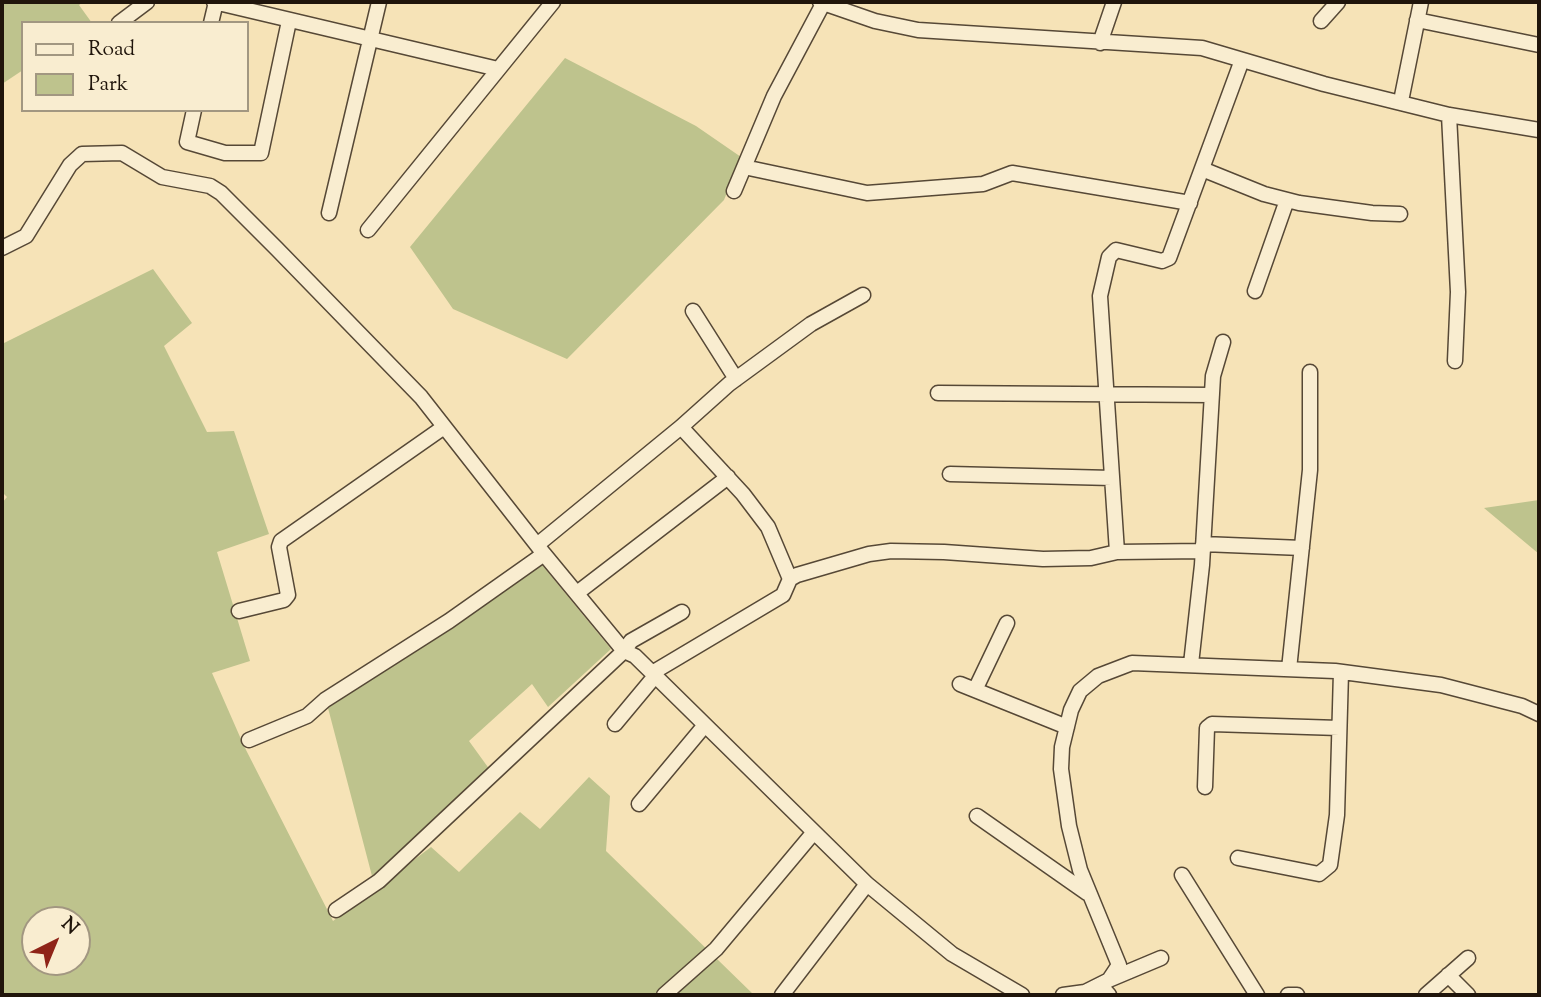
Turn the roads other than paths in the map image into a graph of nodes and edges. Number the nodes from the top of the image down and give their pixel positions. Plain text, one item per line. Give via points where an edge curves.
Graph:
1 (147, 2) edge
2 (215, 2) edge
3 (379, 2) edge
4 (552, 2) edge
5 (822, 2) edge
6 (1114, 2) edge
7 (1338, 2) edge
8 (1421, 2) edge
9 (1417, 20) junction
10 (122, 21) edge
11 (211, 21) edge
12 (289, 21) junction
13 (1321, 21) dead end
14 (370, 40) junction
15 (1100, 43) junction
16 (1539, 46) edge
17 (1242, 60) junction
18 (498, 69) junction
19 (1401, 101) junction
20 (194, 112) edge
21 (1450, 115) junction
22 (1539, 130) edge
23 (744, 167) junction
24 (1202, 169) junction
25 (734, 191) dead end
26 (1287, 200) junction
27 (1190, 203) junction
28 (329, 213) dead end
29 (1400, 214) dead end
30 (368, 230) dead end
31 (2, 248) edge
32 (1255, 291) dead end
33 (863, 295) dead end
34 (693, 311) dead end
35 (1223, 342) dead end
36 (1455, 361) dead end
37 (1310, 372) dead end
38 (736, 379) junction
39 (939, 393) dead end
40 (1212, 395) junction
41 (1107, 396) junction
42 (444, 428) junction
43 (681, 428) junction
44 (950, 474) dead end
45 (728, 477) junction
46 (1112, 478) junction
47 (1203, 548) junction
48 (1302, 548) junction
49 (541, 550) junction
50 (1117, 552) junction
51 (790, 579) junction
52 (577, 593) junction
53 (239, 611) dead end
54 (682, 612) dead end
55 (1007, 623) dead end
56 (624, 651) junction
57 (1191, 664) junction
58 (1289, 669) junction
59 (1341, 672) junction
60 (654, 674) junction
61 (960, 684) dead end
62 (975, 690) junction
63 (1539, 714) edge
64 (615, 723) dead end
65 (705, 725) junction
66 (1067, 727) junction
67 (1339, 728) junction
68 (249, 740) dead end
69 (1205, 787) dead end
70 (639, 804) dead end
71 (977, 816) dead end
72 (814, 832) junction
73 (1238, 858) dead end
74 (1182, 874) dead end
75 (867, 884) junction
76 (1087, 893) junction
77 (336, 910) dead end
78 (1160, 958) dead end
79 (1468, 958) dead end
80 (1448, 975) junction
81 (1106, 987) edge
82 (1014, 994) edge
83 (664, 995) edge
84 (782, 995) edge
85 (1063, 995) edge
86 (1257, 995) edge
87 (1289, 995) edge
88 (1297, 995) edge
89 (1426, 995) edge
90 (1468, 995) edge

1 - 10 street
2 - 11 street
2 - 12 street
3 - 14 street
4 - 18 street
5 - 15 street via 918,30
5 - 23 street
6 - 15 street
7 - 13 street
8 - 9 street
9 - 16 street
9 - 19 street
12 - 14 street
12 - 20 street via 261,153 225,153 187,142
14 - 18 street
14 - 28 street
15 - 17 street via 1202,48
17 - 19 street
17 - 24 street
18 - 30 street
19 - 21 street
21 - 22 street
21 - 36 street via 1458,292
23 - 25 street
23 - 27 street via 867,193 983,184 1012,173
24 - 26 street
24 - 27 street
26 - 29 street
26 - 32 street
27 - 41 street via 1169,258 1162,261 1116,250 1109,257 1100,296
31 - 42 street via 26,236 70,165 82,154 122,153 162,177 210,186 421,397
33 - 38 street via 811,324
34 - 38 street
35 - 40 street
37 - 48 street via 1310,470
38 - 43 street
39 - 41 street
40 - 41 street
40 - 47 street
41 - 46 street
42 - 49 street
42 - 53 street via 281,541 288,595 284,600
43 - 45 street
43 - 49 street
44 - 46 street
45 - 51 street via 768,527
45 - 52 street
46 - 50 street
47 - 48 street
47 - 50 street
47 - 57 street
48 - 58 street
49 - 52 street
49 - 68 street via 449,621 307,716
50 - 51 street via 1091,558 1043,559 997,553 891,551
51 - 60 street via 783,595
52 - 56 street
54 - 56 street via 631,641
55 - 62 street
56 - 60 street
56 - 77 street via 379,881
57 - 58 street
57 - 66 street via 1132,663 1112,668 1080,691
58 - 59 street
59 - 63 street via 1441,685
59 - 67 street
60 - 64 street
60 - 65 street
61 - 62 street
62 - 66 street
65 - 70 street
65 - 72 street
66 - 76 street via 1063,793
67 - 69 street via 1212,724 1208,728
67 - 73 street via 1337,815 1330,865 1319,874
71 - 76 street
72 - 75 street
72 - 83 street via 716,949
74 - 86 street
75 - 82 street via 953,954
75 - 84 street
76 - 81 street via 1119,965
78 - 81 street
79 - 80 street
80 - 89 street
80 - 90 street
81 - 85 street
87 - 88 street

